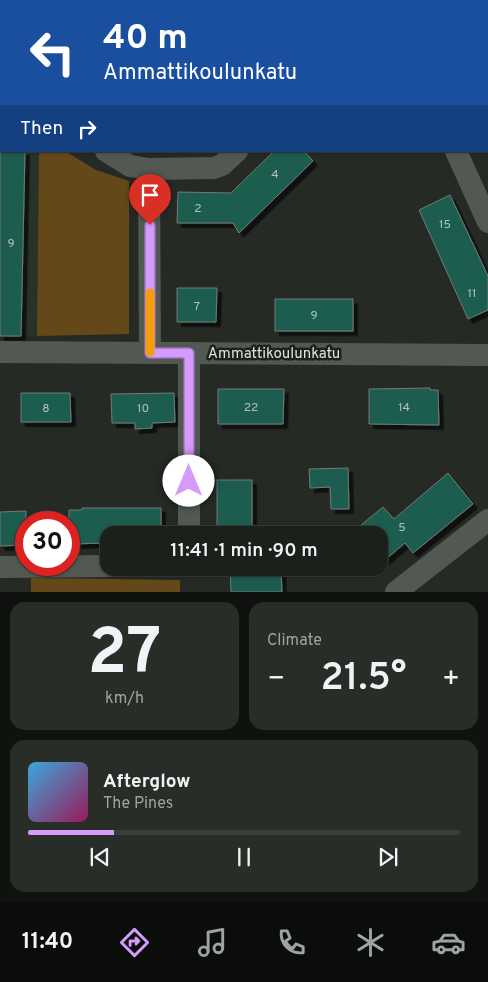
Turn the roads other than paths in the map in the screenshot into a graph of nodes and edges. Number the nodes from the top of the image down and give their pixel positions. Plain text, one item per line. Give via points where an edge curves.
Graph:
1 (108, 152) edge
2 (235, 152) edge
3 (456, 152) edge
4 (149, 169) junction
5 (488, 222) edge
6 (0, 352) edge
7 (150, 353) junction
8 (189, 353) junction
9 (488, 355) edge
10 (488, 520) edge
11 (189, 526) edge
12 (100, 566) edge
13 (4, 571) edge
14 (396, 592) edge

1 - 4 street via 130,166
2 - 4 street via 214,168
3 - 5 street
4 - 7 street
6 - 7 street, Ammattikoulunkatu
7 - 8 street, Ammattikoulunkatu
8 - 9 street, Ammattikoulunkatu
8 - 11 street
10 - 14 street
12 - 13 street

